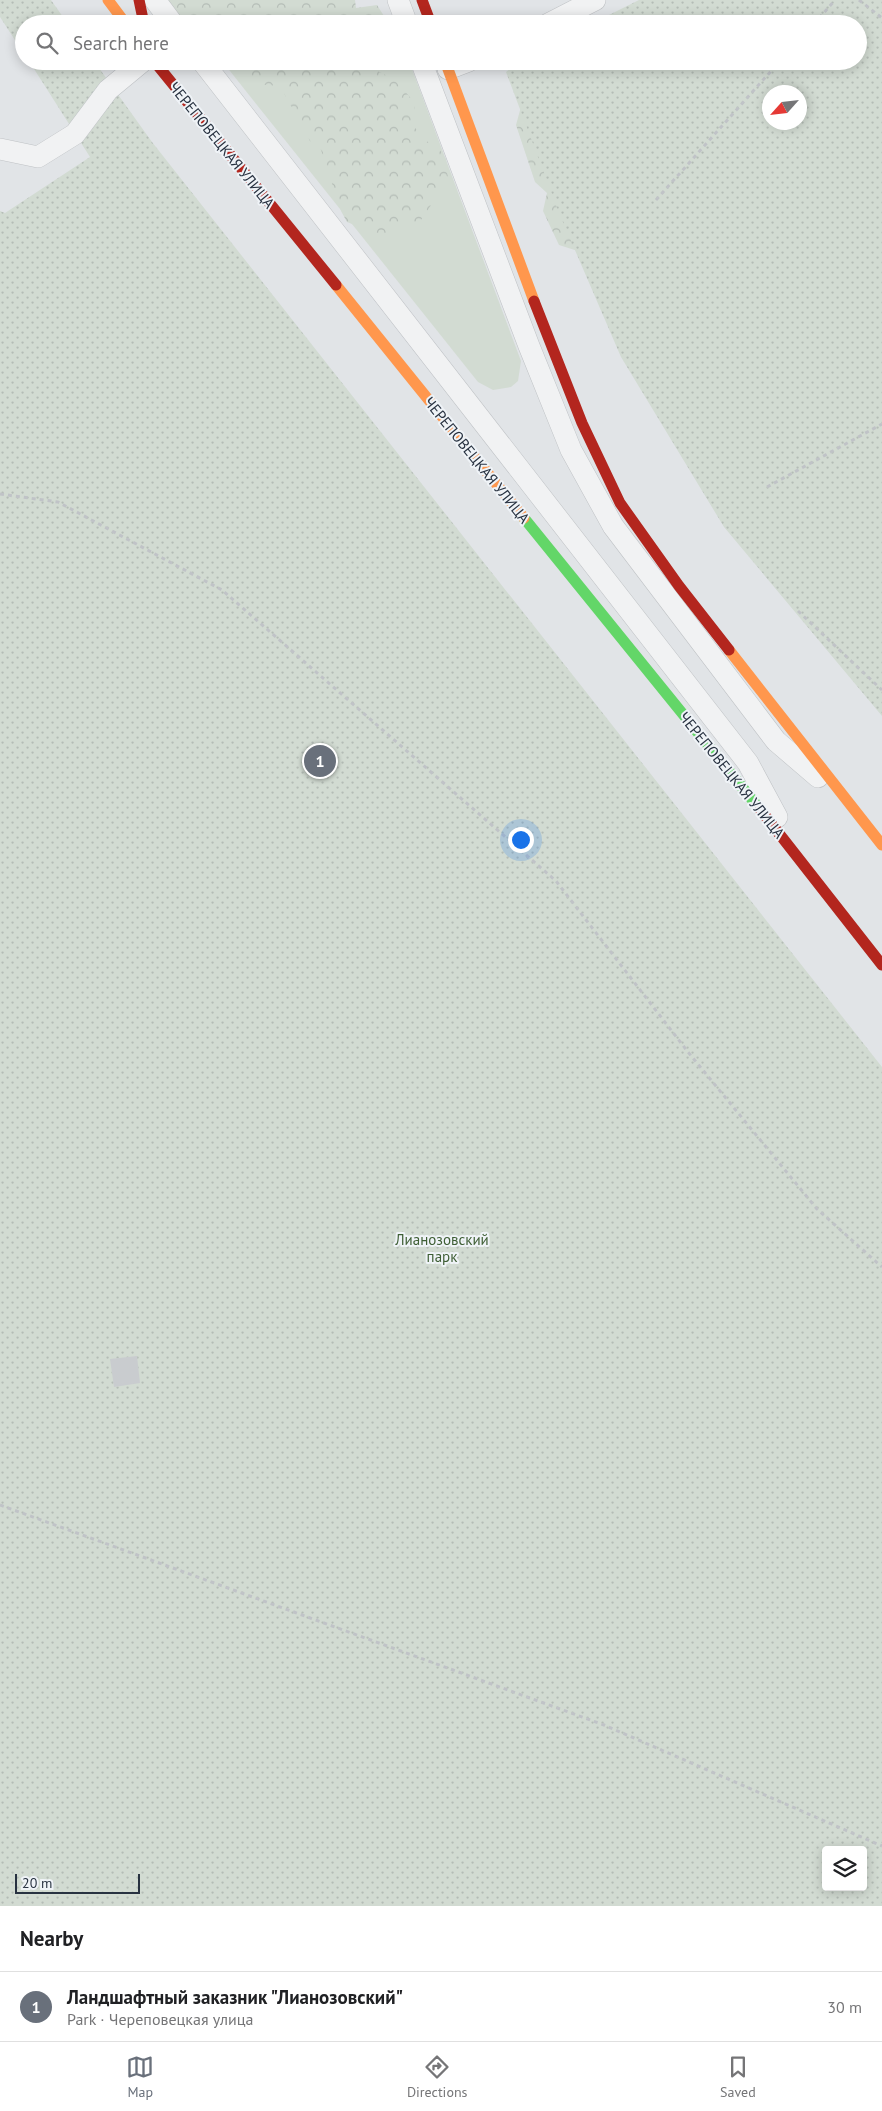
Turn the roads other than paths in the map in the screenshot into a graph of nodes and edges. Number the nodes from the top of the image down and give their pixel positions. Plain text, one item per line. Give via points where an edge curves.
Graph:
1 (108, 0) edge
2 (139, 0) edge
3 (155, 0) edge
4 (398, 0) edge
5 (422, 0) edge
6 (594, 0) edge
7 (119, 15) edge
8 (142, 15) edge
9 (166, 15) edge
10 (404, 15) edge
11 (428, 15) edge
12 (565, 15) edge
13 (133, 70) edge
14 (161, 70) edge
15 (209, 70) edge
16 (424, 70) edge
17 (449, 70) edge
18 (0, 149) edge
19 (852, 807) junction
20 (882, 845) edge
21 (800, 859) junction
22 (882, 965) edge

1 - 7 main road
2 - 8 main road
3 - 9 lane
4 - 10 lane
5 - 11 main road
6 - 12 lane
13 - 18 lane via 108,90 75,134 38,157
14 - 21 main road, ЧЕРЕПОВЕЦКАЯ УЛИЦА
15 - 21 lane, ЧЕРЕПОВЕЦКАЯ УЛИЦА via 748,764
16 - 19 lane via 571,450 613,526 776,741
17 - 19 main road via 582,423 620,503 679,586
19 - 20 main road
21 - 22 main road, ЧЕРЕПОВЕЦКАЯ УЛИЦА

